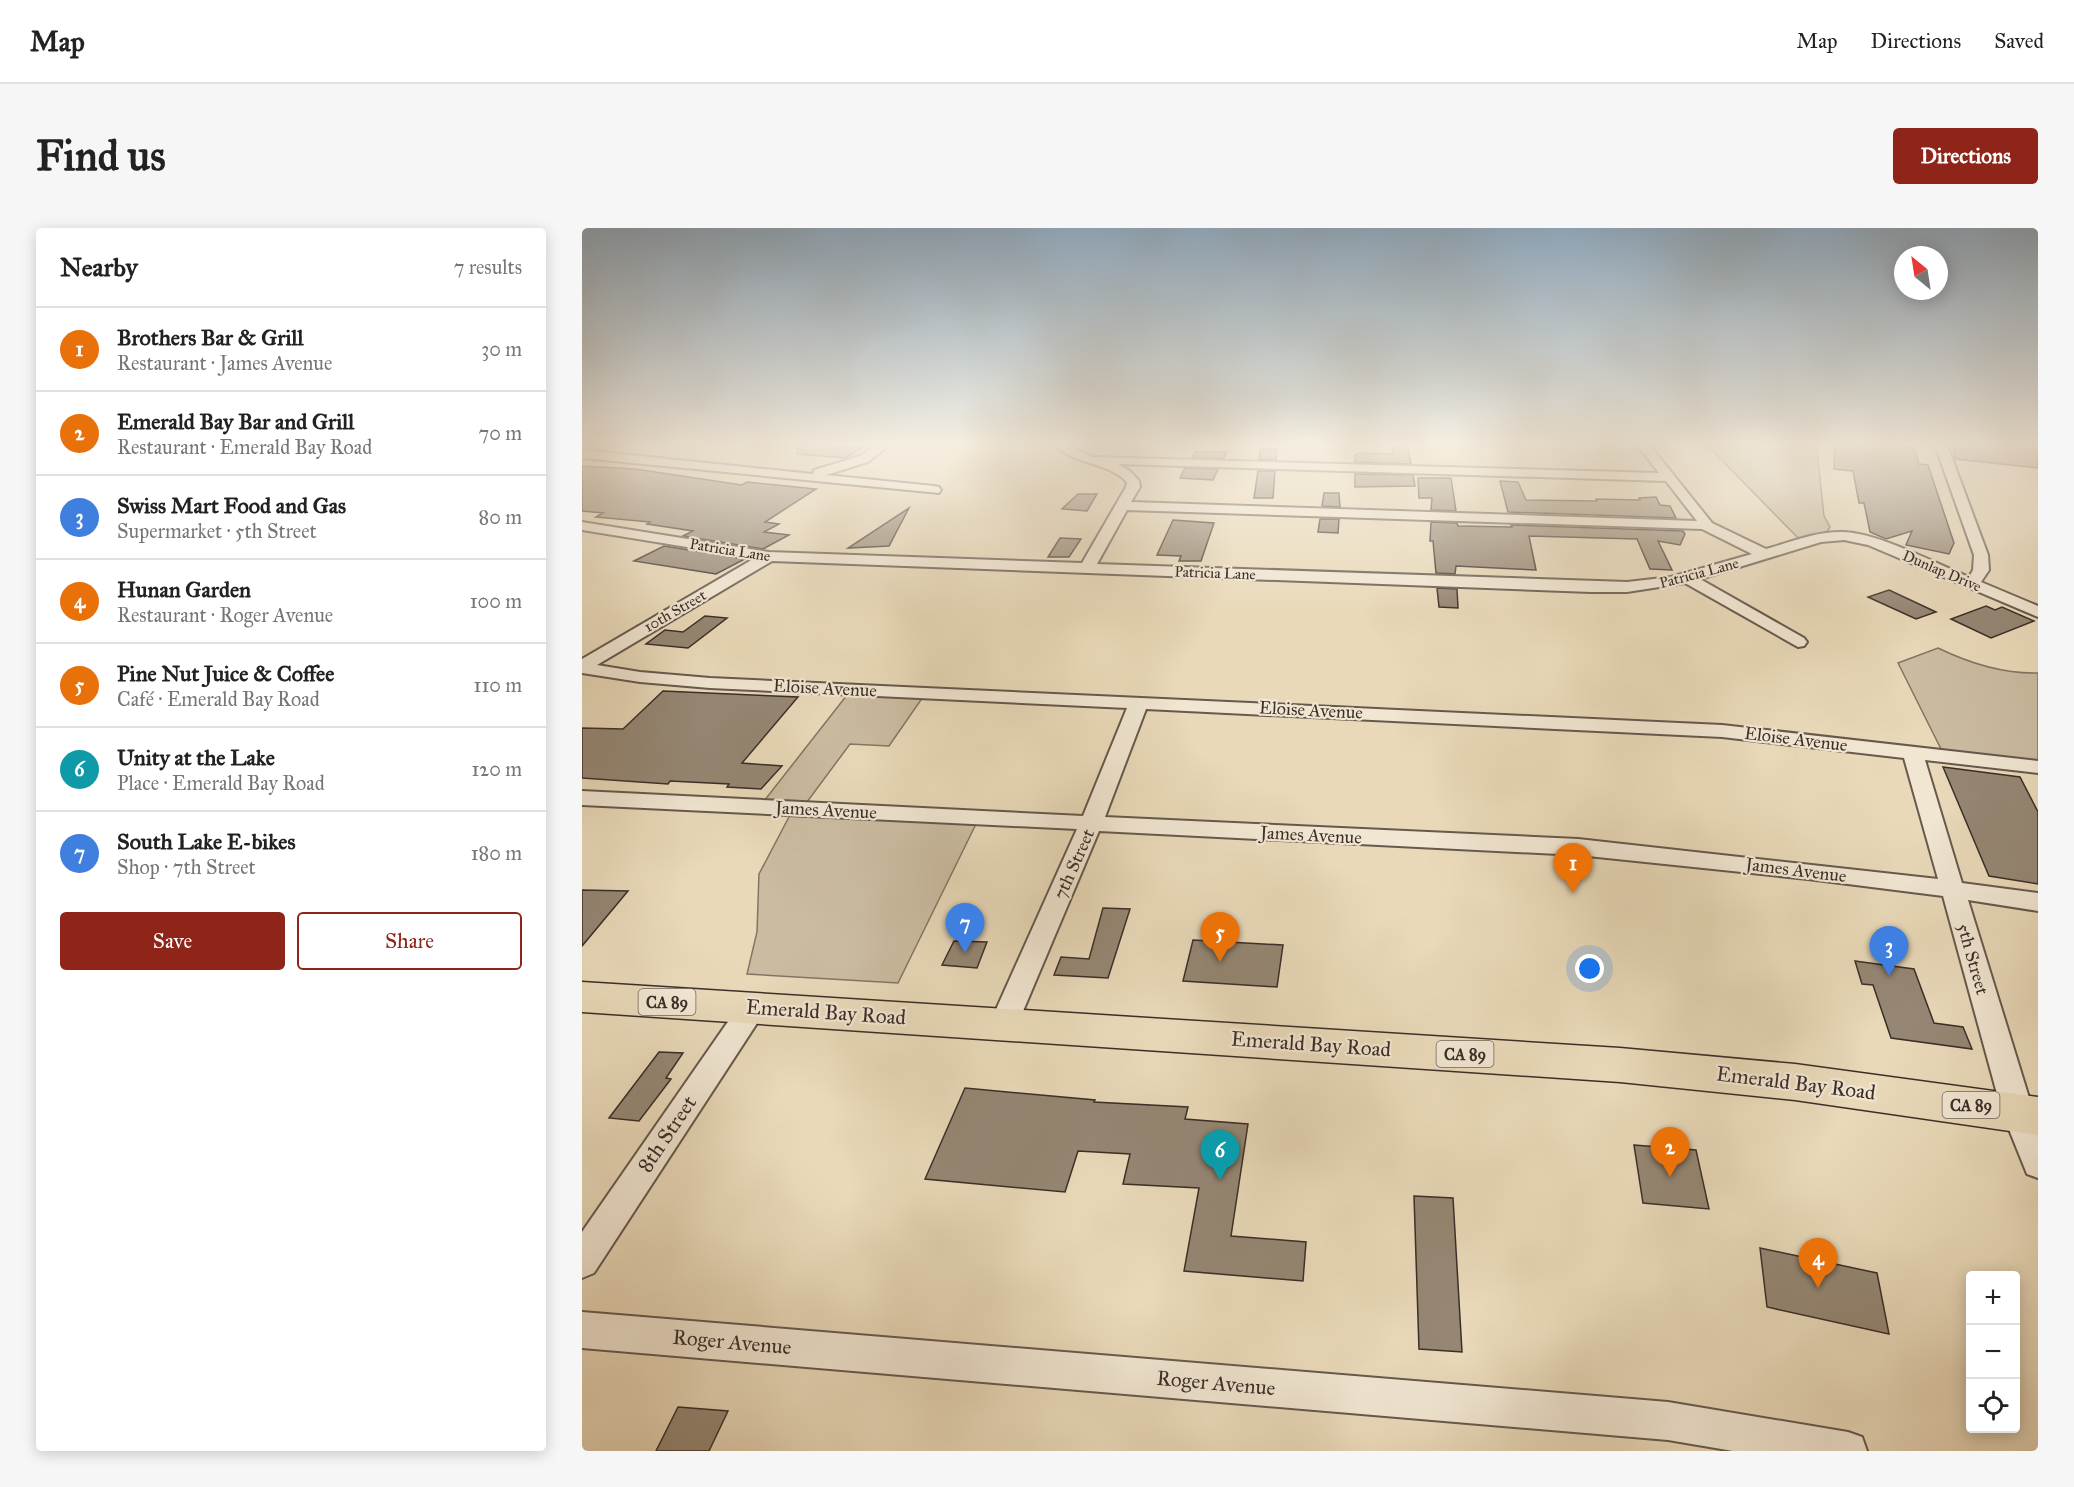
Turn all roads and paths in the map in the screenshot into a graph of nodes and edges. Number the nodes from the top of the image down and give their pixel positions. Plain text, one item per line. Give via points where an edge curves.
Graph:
1 (1126, 499) edge
2 (1687, 499) edge
3 (1961, 499) edge
4 (1122, 506) junction
5 (1705, 525) junction
6 (582, 526) edge
7 (1844, 536) joint
8 (1766, 555) junction
9 (769, 556) junction
10 (1086, 568) junction
11 (1688, 578) junction
12 (1972, 584) junction
13 (2038, 612) edge
14 (1798, 642) dead end
15 (582, 667) edge
16 (1139, 702) junction
17 (1913, 753) junction
18 (2038, 767) edge
19 (582, 798) edge
20 (1091, 824) junction
21 (1953, 889) junction
22 (2038, 902) edge
23 (582, 997) edge
24 (753, 1008) junction
25 (1004, 1023) junction
26 (2028, 1114) edge
27 (2038, 1164) edge
28 (582, 1261) edge
29 (582, 1330) edge
30 (1848, 1451) edge

1 - 4 street
2 - 5 street
3 - 12 street via 1981,555 1981,570
4 - 5 street
4 - 10 street
5 - 8 street
6 - 9 street, Patricia Lane
7 - 8 street, Patricia Lane via 1820,538
7 - 12 street, Dunlap Drive via 1872,542
8 - 11 street, Patricia Lane
9 - 10 street, Patricia Lane
9 - 15 street, 10th Street
10 - 11 street, Patricia Lane via 1591,587 1657,585
11 - 14 street
12 - 13 street, Dunlap Drive
15 - 16 street, Eloise Avenue via 640,677 710,682
16 - 17 street, Eloise Avenue via 1722,731
16 - 20 street, 7th Street
17 - 18 street, Eloise Avenue
17 - 21 street, 5th Street
19 - 20 street, James Avenue
20 - 21 street, James Avenue via 1578,847
20 - 25 street, 7th Street
21 - 22 street, James Avenue
21 - 26 street, 5th Street
23 - 24 main road, Emerald Bay Road / CA 89
24 - 25 main road, Emerald Bay Road / CA 89
24 - 28 street, 8th Street
25 - 26 main road, Emerald Bay Road / CA 89 via 1694,1071
26 - 27 street, 5th Street
29 - 30 street, Roger Avenue via 1668,1421

